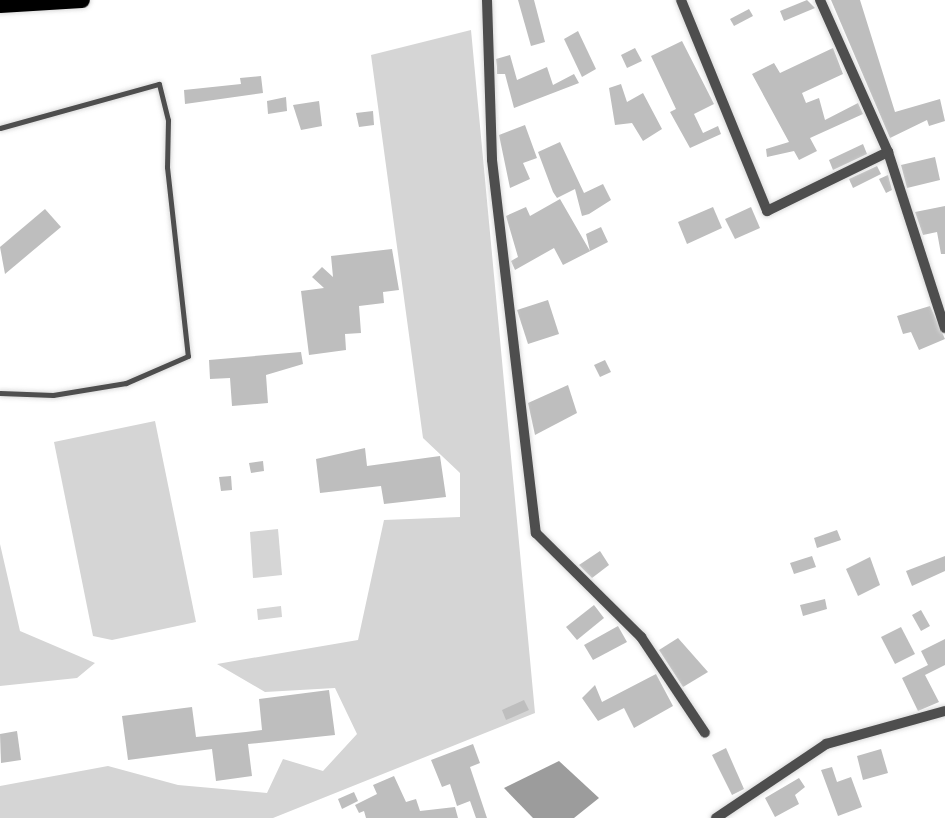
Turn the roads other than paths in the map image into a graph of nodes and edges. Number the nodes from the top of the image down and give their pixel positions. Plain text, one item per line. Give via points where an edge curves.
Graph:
1 (82, 0) edge
2 (487, 0) edge
3 (681, 0) edge
4 (820, 0) edge
5 (0, 5) edge
6 (0, 128) edge
7 (888, 152) junction
8 (945, 328) edge
9 (0, 393) edge
10 (945, 711) edge
11 (705, 734) dead end
12 (716, 818) edge

1 - 5 highway
2 - 11 street via 492,160 536,533 641,637
3 - 7 street via 767,211
4 - 7 street
6 - 9 lane via 159,84 168,120 167,167 189,356 126,383 53,395
7 - 8 street
10 - 12 street via 826,744

